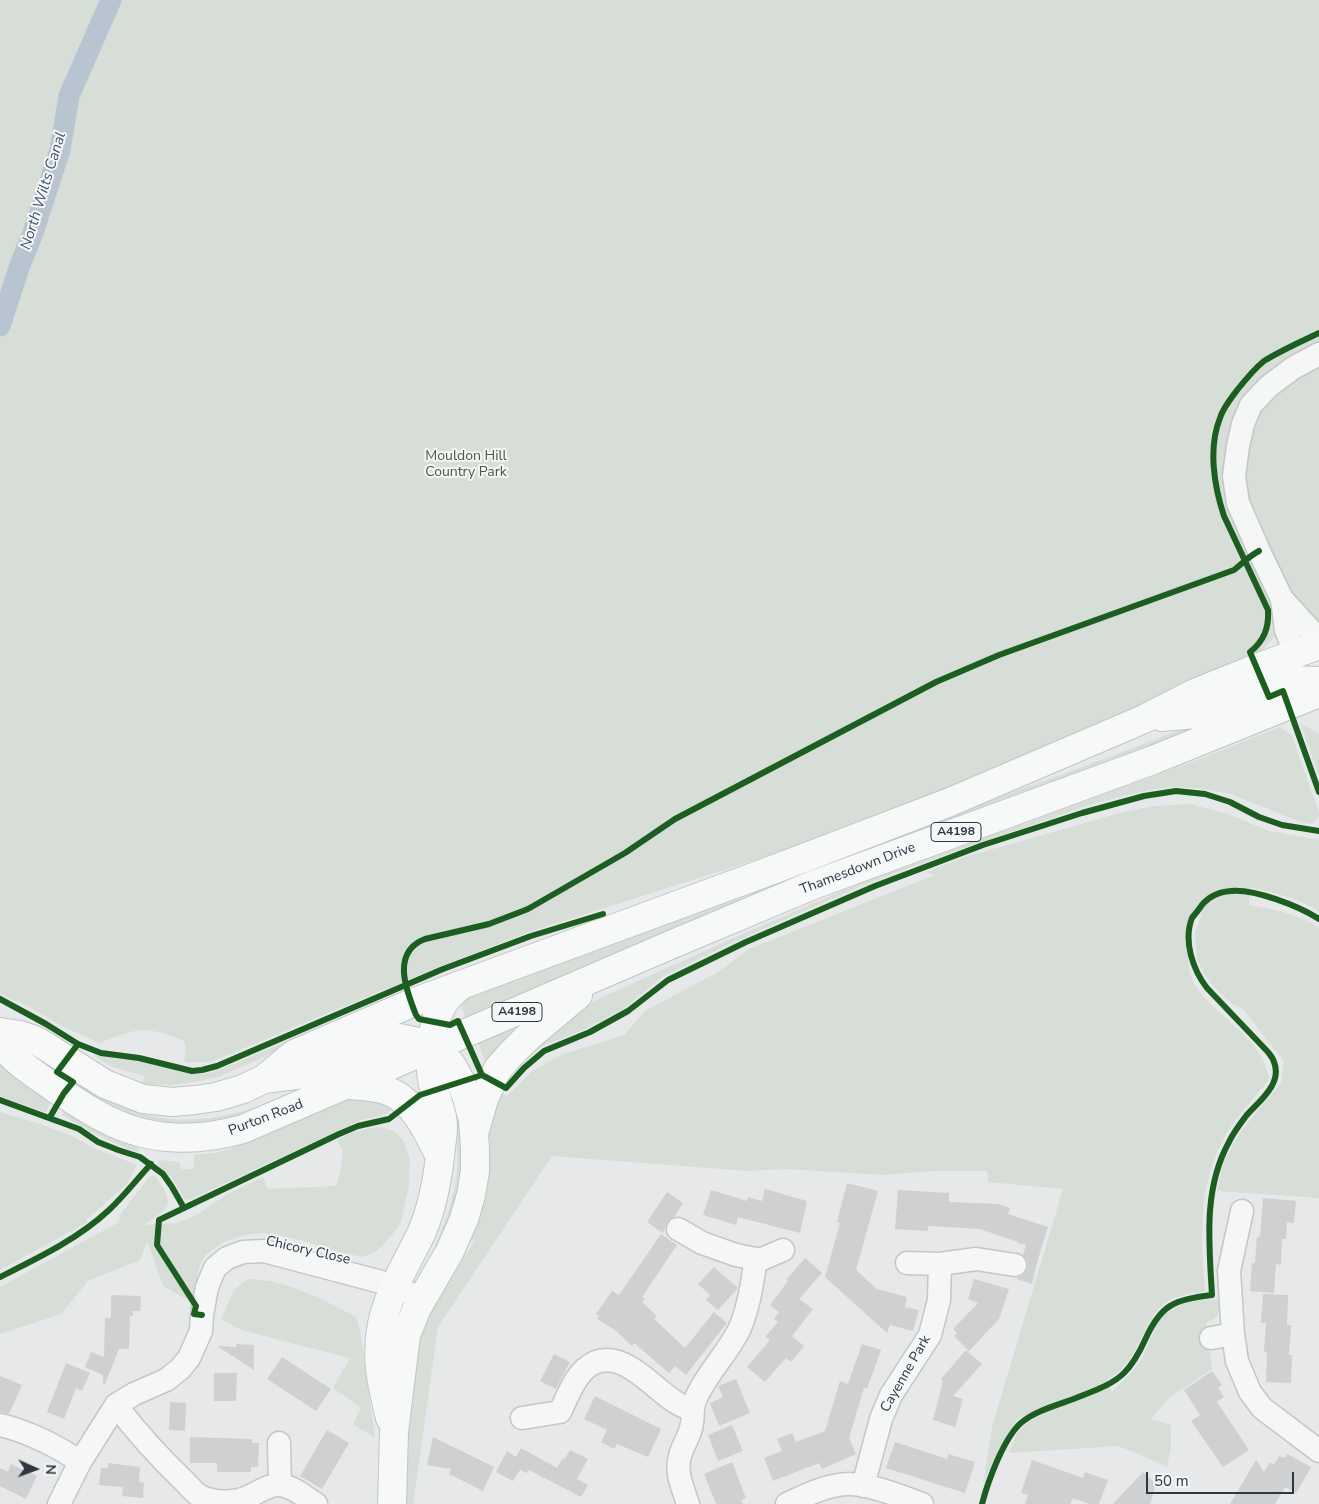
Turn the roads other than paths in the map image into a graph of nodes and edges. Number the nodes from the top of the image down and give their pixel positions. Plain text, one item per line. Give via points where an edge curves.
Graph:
1 (1319, 354) edge
2 (1314, 673) edge
3 (602, 975) junction
4 (462, 984) junction
5 (0, 1032) edge
6 (0, 1043) edge
7 (432, 1049) junction
8 (264, 1079) junction
9 (348, 1085) junction
10 (474, 1137) junction
11 (440, 1157) junction
12 (1242, 1211) dead end
13 (678, 1229) dead end
14 (783, 1250) dead end
15 (756, 1259) junction
16 (907, 1263) dead end
17 (940, 1264) junction
18 (1015, 1265) dead end
19 (396, 1286) junction
20 (422, 1298) junction
21 (1233, 1334) junction
22 (1211, 1338) dead end
23 (116, 1405) junction
24 (691, 1410) junction
25 (522, 1418) dead end
26 (0, 1425) edge
27 (394, 1432) junction
28 (279, 1443) dead end
29 (1319, 1451) edge
30 (80, 1462) junction
31 (280, 1485) junction
32 (864, 1486) junction
33 (198, 1500) edge
34 (797, 1502) edge
35 (59, 1504) edge
36 (316, 1504) edge
37 (392, 1504) edge
38 (688, 1504) edge
39 (922, 1504) edge

1 - 2 street via 1293,368 1251,405 1243,424 1234,476 1238,503 1282,599 1286,630
2 - 3 main road, Thamesdown Drive / A4198 via 1153,760 812,886
2 - 4 main road, A4198 via 1226,706 1196,714 1144,719 950,802
3 - 7 main road, Thamesdown Drive / A4198
3 - 10 main road via 528,1037 497,1070 484,1099
4 - 7 main road via 440,1010
4 - 8 main road via 294,1054
5 - 8 main road via 37,1041 104,1084 144,1099 173,1102 216,1097
6 - 9 main road, Purton Road via 33,1073 98,1115 132,1130 178,1138 215,1136 243,1129
7 - 8 main road via 398,1038 375,1044 304,1074
7 - 9 main road, Purton Road
7 - 10 main road via 452,1064 461,1082
7 - 11 main road via 434,1090 443,1117
9 - 11 main road, Purton Road via 374,1087 400,1098 418,1116
10 - 20 main road via 475,1171 464,1219 450,1251
11 - 19 main road via 437,1181 422,1232
12 - 21 street via 1229,1271
13 - 15 street via 709,1246
14 - 15 street
15 - 24 street via 746,1312 739,1330 705,1380
16 - 17 street
17 - 18 street via 976,1259
17 - 32 street, Cayenne Park via 939,1300 930,1335 891,1395 881,1418
19 - 20 street, Chicory Close
19 - 23 street, Chicory Close via 264,1251 243,1252 227,1258 215,1268 206,1287 201,1331 189,1358 166,1380
19 - 27 main road via 382,1324 379,1349 380,1373
20 - 27 main road via 404,1340
21 - 22 street
21 - 29 street via 1237,1361 1250,1392 1262,1408
23 - 30 street, Chicory Close
23 - 33 street
24 - 25 street via 675,1402 626,1365 600,1361 575,1381 560,1412
24 - 38 street via 691,1428 680,1456 678,1472
26 - 30 street via 63,1450
27 - 37 main road
28 - 31 street
30 - 35 street, Chicory Close
31 - 33 street via 233,1501
31 - 36 street
32 - 34 street via 838,1486
32 - 39 street

